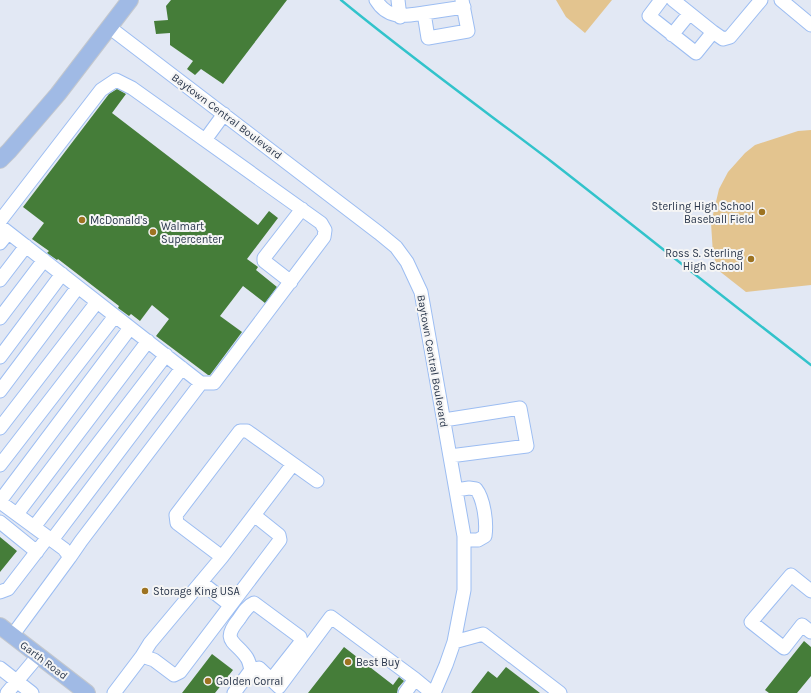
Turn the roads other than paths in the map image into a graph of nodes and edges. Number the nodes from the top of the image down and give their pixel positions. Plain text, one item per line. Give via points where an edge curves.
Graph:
1 (130, 0) edge
2 (376, 0) edge
3 (398, 0) edge
4 (662, 0) edge
5 (673, 0) edge
6 (762, 0) edge
7 (781, 0) edge
8 (463, 3) edge
9 (424, 13) junction
10 (689, 14) junction
11 (400, 17) junction
12 (811, 25) edge
13 (109, 27) junction
14 (713, 32) junction
15 (672, 35) junction
16 (224, 114) junction
17 (205, 140) junction
18 (0, 160) edge
19 (302, 209) junction
20 (0, 221) edge
21 (4, 229) edge
22 (0, 243) edge
23 (26, 246) junction
24 (44, 260) junction
25 (62, 274) junction
26 (0, 280) edge
27 (291, 282) junction
28 (78, 287) junction
29 (97, 302) junction
30 (115, 316) junction
31 (0, 318) edge
32 (130, 328) junction
33 (148, 341) junction
34 (166, 356) junction
35 (0, 357) edge
36 (182, 368) junction
37 (201, 383) junction
38 (0, 391) edge
39 (444, 420) junction
40 (0, 428) edge
41 (450, 456) junction
42 (293, 464) junction
43 (0, 465) edge
44 (317, 481) dead end
45 (456, 490) junction
46 (5, 507) edge
47 (254, 516) junction
48 (0, 522) edge
49 (34, 527) junction
50 (50, 539) junction
51 (464, 540) junction
52 (37, 552) junction
53 (70, 557) junction
54 (222, 557) junction
55 (201, 582) junction
56 (1, 590) edge
57 (811, 592) edge
58 (230, 605) junction
59 (6, 631) edge
60 (811, 632) edge
61 (454, 642) junction
62 (38, 656) junction
63 (142, 656) junction
64 (0, 668) edge
65 (251, 670) junction
66 (415, 679) junction
67 (18, 682) junction
68 (278, 688) edge
69 (7, 693) edge
70 (32, 693) edge
71 (87, 693) edge
72 (114, 693) edge
73 (234, 693) edge
74 (405, 693) edge
75 (433, 693) edge
76 (560, 693) edge

1 - 13 main road
2 - 11 street via 385,10
3 - 11 street
4 - 15 street via 649,16
5 - 10 street
6 - 14 street via 730,37 723,39
7 - 12 street
8 - 9 street
8 - 9 street via 468,31 428,38
9 - 11 street
10 - 14 street
10 - 15 street
13 - 16 street, Baytown Central Boulevard
13 - 18 main road via 58,94
14 - 15 street via 696,53
16 - 17 street
16 - 39 street, Baytown Central Boulevard via 379,233 396,247 407,262 421,292
17 - 19 street
17 - 20 street via 132,88 116,80 101,90
19 - 27 street via 321,223 325,230 324,237
19 - 27 street via 264,258 264,261
21 - 22 street
21 - 23 street
23 - 24 street
23 - 26 street
24 - 25 street
24 - 31 street
25 - 28 street
25 - 35 street
27 - 37 street via 214,383
28 - 29 street
28 - 38 street
29 - 30 street
29 - 40 street
30 - 32 street
30 - 43 street
32 - 33 street
32 - 46 street
33 - 34 street
33 - 46 street
34 - 36 street
34 - 49 street
36 - 37 street
36 - 50 street
37 - 53 street
39 - 41 street, Baytown Central Boulevard
39 - 41 street via 520,408 527,446
41 - 45 street, Baytown Central Boulevard
42 - 44 street
42 - 47 street
42 - 54 street via 247,431 240,432 176,515 177,522
45 - 51 street, Baytown Central Boulevard
45 - 51 street via 476,489 482,500 485,536 478,540
46 - 49 street
47 - 54 street
47 - 58 street via 279,535 280,540
48 - 52 street
49 - 50 street
50 - 52 street
50 - 53 street
51 - 61 street, Baytown Central Boulevard via 464,590
52 - 56 street via 8,589
53 - 59 street
54 - 55 street
55 - 58 street
55 - 63 street
57 - 60 street via 791,575 751,622 784,648 802,625
58 - 63 street via 177,674 174,675 154,660
59 - 62 main road, Garth Road
61 - 75 street, Baytown Central Boulevard
61 - 76 street via 483,634
62 - 67 street
62 - 71 main road, Garth Road
63 - 72 street
64 - 67 street
65 - 68 street via 260,668
65 - 68 street via 248,658 230,638 233,626 254,603 300,637 301,642
65 - 73 street
66 - 68 street via 331,617
66 - 74 street
66 - 75 street
67 - 69 street
67 - 70 street

